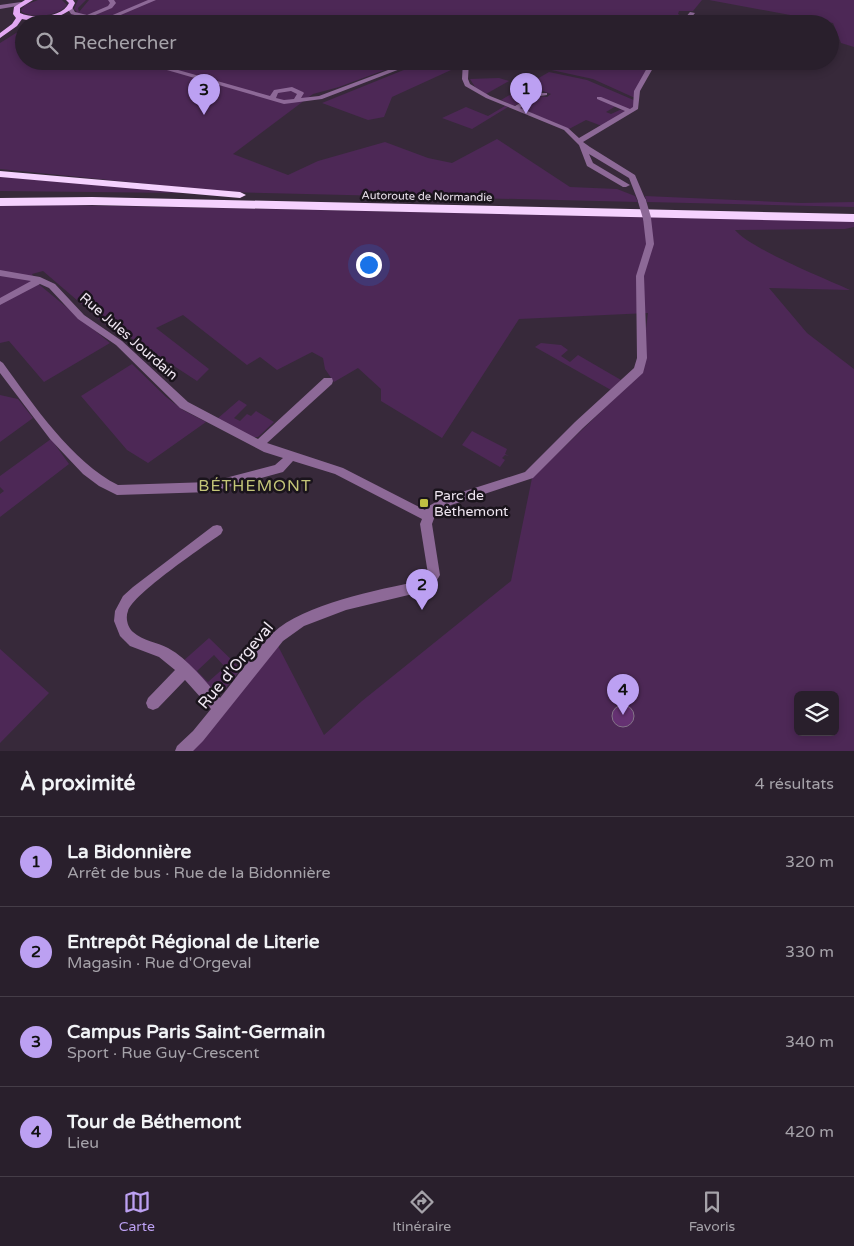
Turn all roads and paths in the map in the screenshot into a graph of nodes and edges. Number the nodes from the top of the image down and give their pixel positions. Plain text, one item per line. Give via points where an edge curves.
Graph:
1 (30, 0) edge
2 (112, 0) edge
3 (151, 1) edge
4 (71, 2) edge
5 (21, 4) junction
6 (3, 7) edge
7 (130, 12) junction
8 (16, 13) junction
9 (21, 15) edge
10 (53, 15) edge
11 (80, 15) edge
12 (91, 15) edge
13 (120, 15) edge
14 (127, 15) edge
15 (15, 26) edge
16 (15, 30) edge
17 (0, 38) edge
18 (173, 70) edge
19 (394, 70) edge
20 (465, 70) edge
21 (649, 70) edge
22 (248, 91) junction
23 (276, 92) junction
24 (545, 94) dead end
25 (299, 97) junction
26 (272, 98) junction
27 (600, 98) dead end
28 (515, 108) junction
29 (630, 111) junction
30 (581, 142) junction
31 (619, 167) junction
32 (596, 169) junction
33 (0, 174) edge
34 (626, 185) dead end
35 (0, 194) edge
36 (274, 198) junction
37 (0, 202) edge
38 (854, 211) edge
39 (854, 218) edge
40 (0, 273) edge
41 (40, 280) junction
42 (0, 302) edge
43 (0, 366) edge
44 (328, 381) dead end
45 (258, 444) junction
46 (291, 456) junction
47 (427, 516) junction
48 (217, 530) dead end
49 (184, 671) junction
50 (154, 703) dead end
51 (220, 708) junction
52 (182, 751) edge

1 - 5 main road
2 - 12 street via 110,7
3 - 7 street
4 - 10 main road
4 - 11 street via 73,13
5 - 6 street
5 - 8 main road
6 - 8 street
7 - 13 street
7 - 14 street
8 - 9 main road
15 - 17 main road
16 - 17 main road
18 - 22 street
19 - 25 street via 316,99
20 - 28 street via 467,85
21 - 29 street via 637,91 636,108
22 - 23 street
22 - 26 street
23 - 25 street via 292,89
23 - 26 street
24 - 28 street via 539,94
25 - 26 street via 284,102
27 - 29 street
28 - 30 street via 566,129
29 - 30 street
30 - 31 street
30 - 32 street via 587,160
31 - 32 street
31 - 47 street, bridge via 636,183 647,218 650,244 640,276 642,358 638,370 529,475 447,500
32 - 34 street
33 - 36 highway
35 - 36 highway, Autoroute de Normandie
36 - 38 highway, Autoroute de Normandie
37 - 39 highway, Autoroute de Normandie
40 - 41 street, Rue Jules Jourdain
41 - 42 street
41 - 45 street, Rue Jules Jourdain via 57,291 81,317 119,343 184,405
43 - 46 street via 62,446 106,487 117,490 210,487 279,469
44 - 45 street
45 - 46 street, Rue Jules Jourdain
46 - 47 street, Rue Jules Jourdain via 338,471
47 - 51 street, Rue d'Orgeval via 434,575 430,581 346,604 299,622 278,637
48 - 49 street via 148,582 122,608 120,621 125,633 135,642 168,655
49 - 50 street
49 - 51 street
51 - 52 street, Rue d'Orgeval

